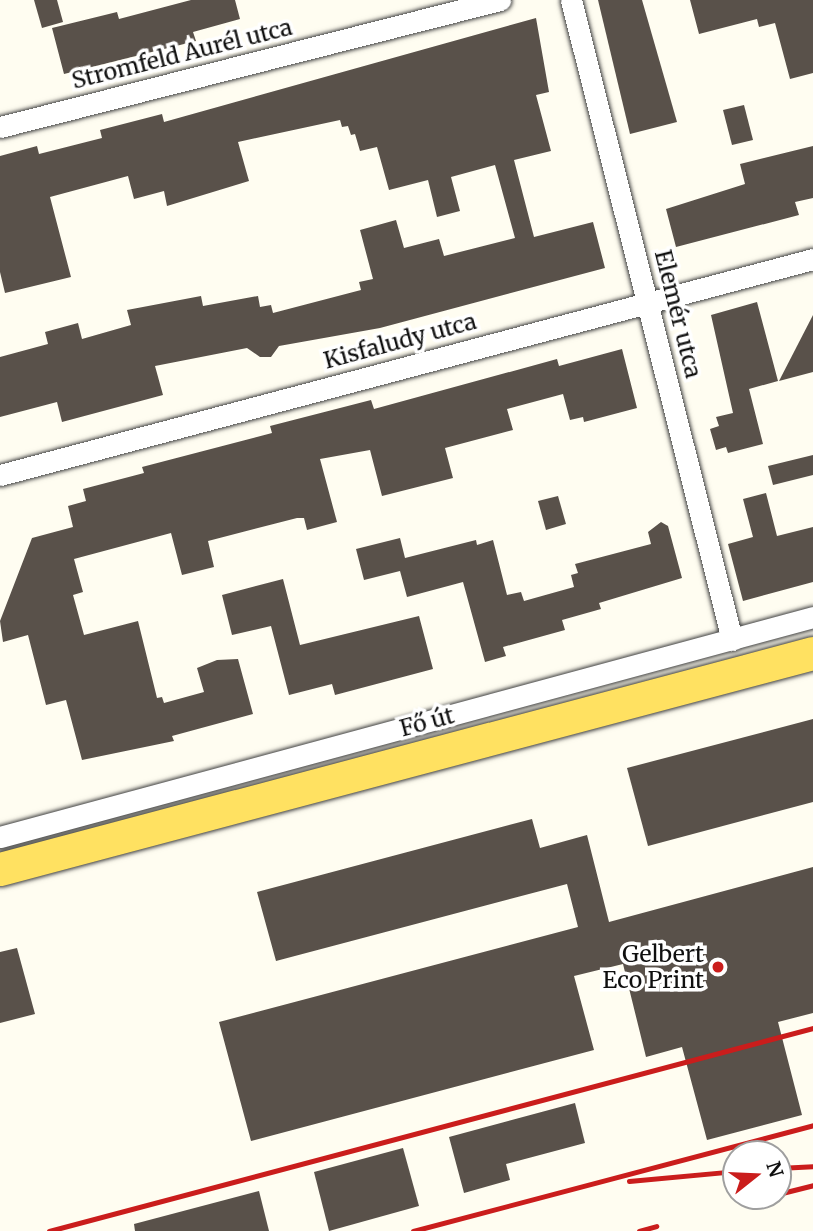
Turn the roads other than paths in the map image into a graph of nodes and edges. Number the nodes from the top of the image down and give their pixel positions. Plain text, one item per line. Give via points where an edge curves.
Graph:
1 (500, 0) edge
2 (571, 0) edge
3 (0, 127) edge
4 (813, 259) edge
5 (648, 302) junction
6 (0, 475) edge
7 (813, 617) edge
8 (732, 640) junction
9 (813, 653) edge
10 (0, 837) edge
11 (45, 841) junction
12 (0, 869) edge

1 - 3 street, Stromfeld Aurél utca
2 - 5 street, Elemér utca
4 - 5 street, Kisfaludy utca
5 - 6 street, Kisfaludy utca
5 - 8 street, Elemér utca
7 - 8 street, Fő út
8 - 11 street, Fő út
9 - 11 main road, Fő út
10 - 11 street, Fő út
11 - 12 main road, Fő út

